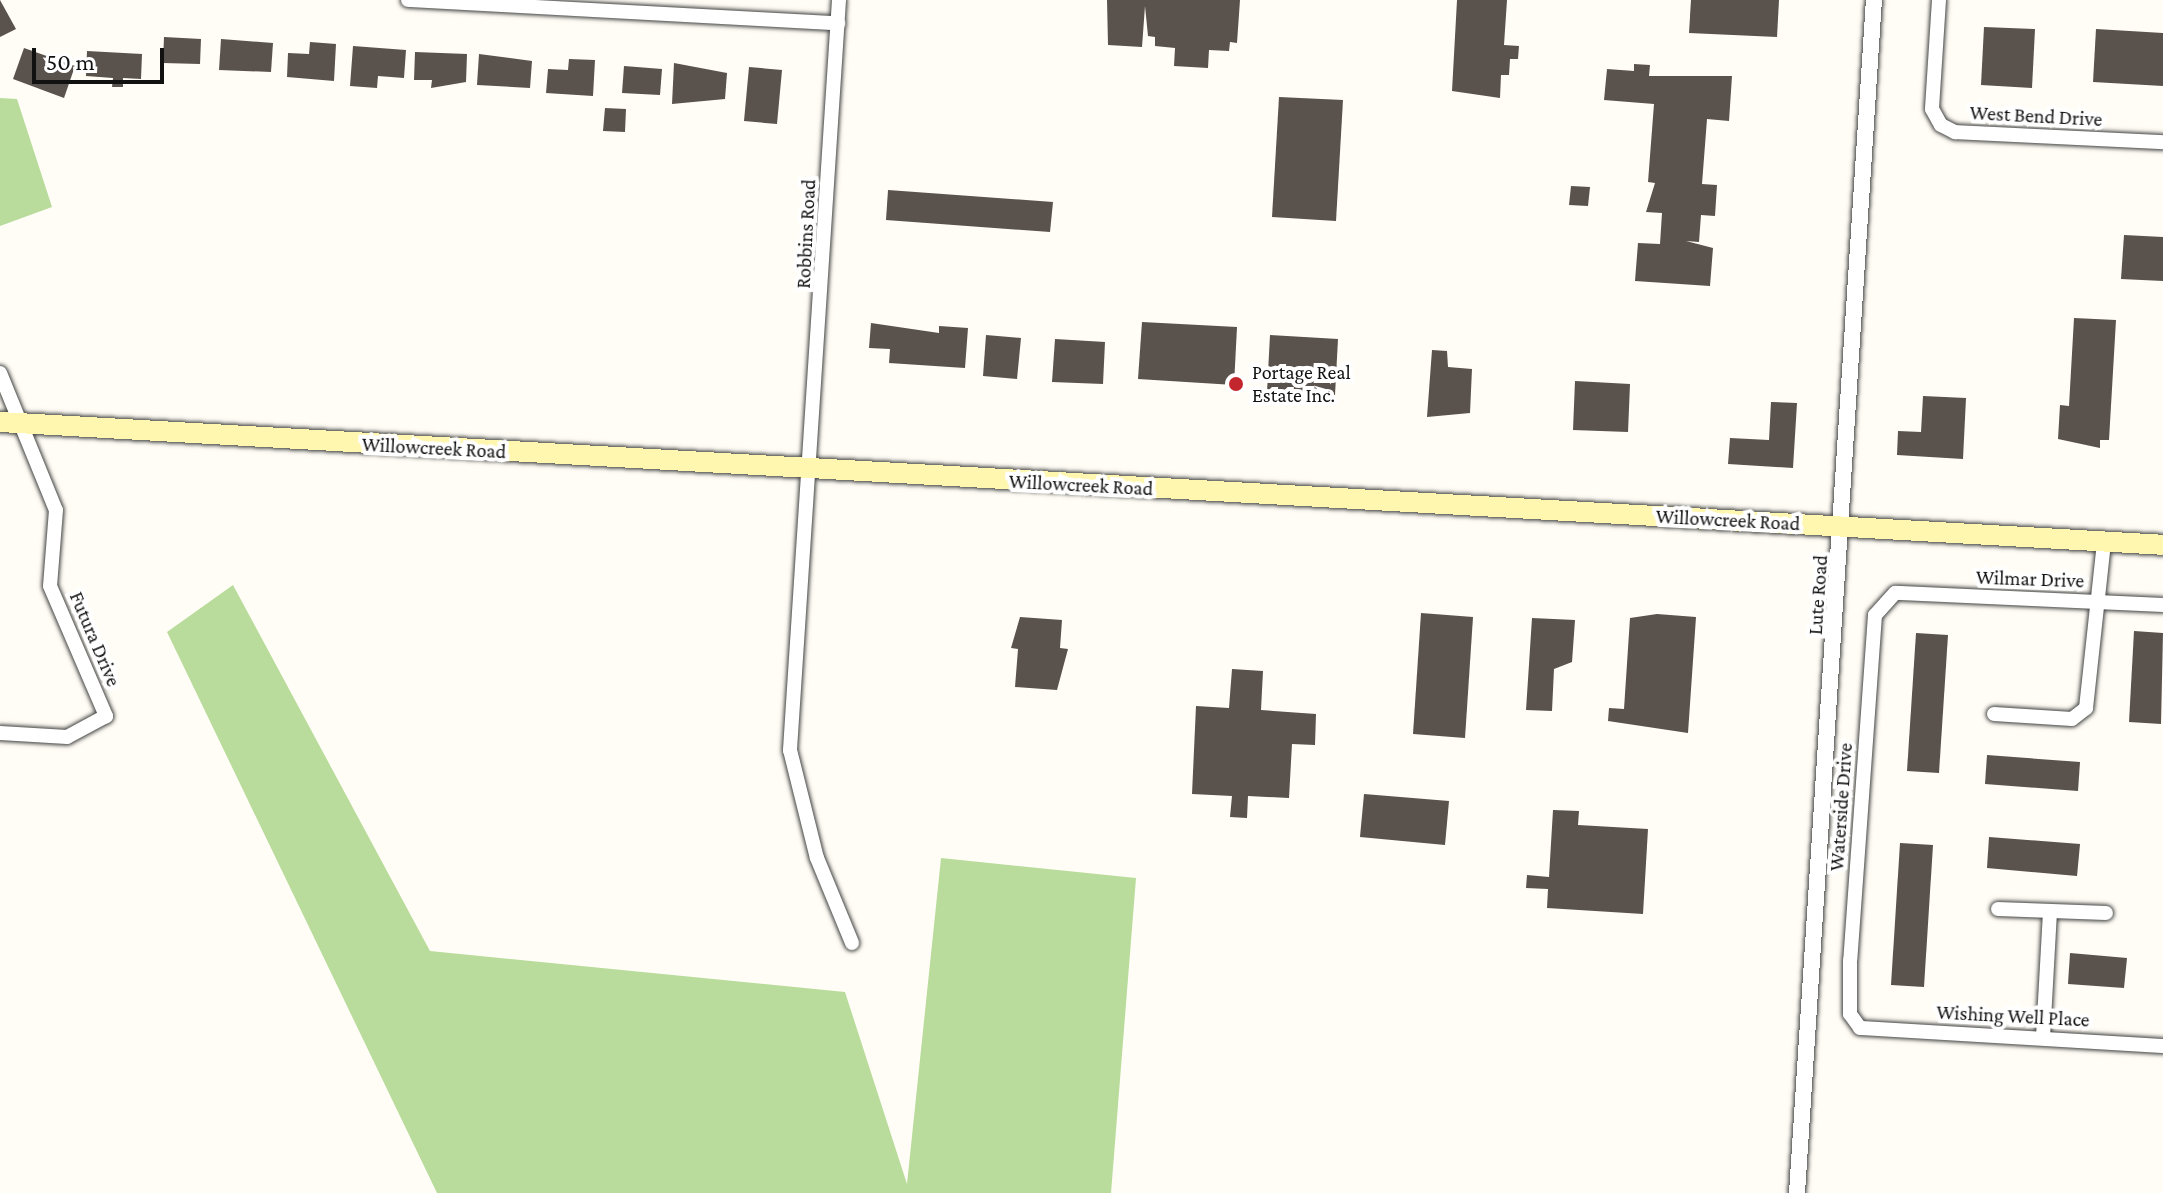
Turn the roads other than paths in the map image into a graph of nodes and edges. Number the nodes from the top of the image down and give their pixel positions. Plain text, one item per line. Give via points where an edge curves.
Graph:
1 (408, 0) edge
2 (839, 0) edge
3 (1874, 0) edge
4 (1939, 0) edge
5 (838, 23) junction
6 (2163, 142) edge
7 (0, 373) edge
8 (0, 422) edge
9 (23, 423) junction
10 (812, 470) junction
11 (1843, 526) junction
12 (2104, 542) junction
13 (2163, 545) edge
14 (1895, 593) joint
15 (2100, 601) junction
16 (2163, 605) edge
17 (1994, 714) dead end
18 (0, 733) edge
19 (1998, 909) dead end
20 (2050, 912) junction
21 (2106, 913) dead end
22 (852, 943) dead end
23 (1860, 1028) joint
24 (2043, 1037) junction
25 (2163, 1046) edge
26 (1797, 1193) edge

1 - 5 street
2 - 5 street, Robbins Road
3 - 11 street, Lute Road
4 - 6 street, West Bend Drive via 1932,109 1941,125 1955,132
5 - 10 street, Robbins Road
7 - 9 street
8 - 9 main road, Willowcreek Road
9 - 10 main road, Willowcreek Road
9 - 18 street, Futura Drive via 56,510 50,586 106,716 67,737
10 - 11 main road, Willowcreek Road
10 - 22 street, Robbins Road via 790,750 817,858
11 - 12 main road, Willowcreek Road
11 - 26 street, Lute Road
12 - 13 main road, Willowcreek Road
12 - 15 street
14 - 15 street, Wilmar Drive
14 - 23 street, Waterside Drive via 1875,615 1850,960 1850,1014
15 - 16 street, Wilmar Drive
15 - 17 street via 2086,708 2072,719
19 - 20 street
20 - 21 street
20 - 24 street
23 - 24 street, Wishing Well Place
24 - 25 street, Wishing Well Place

